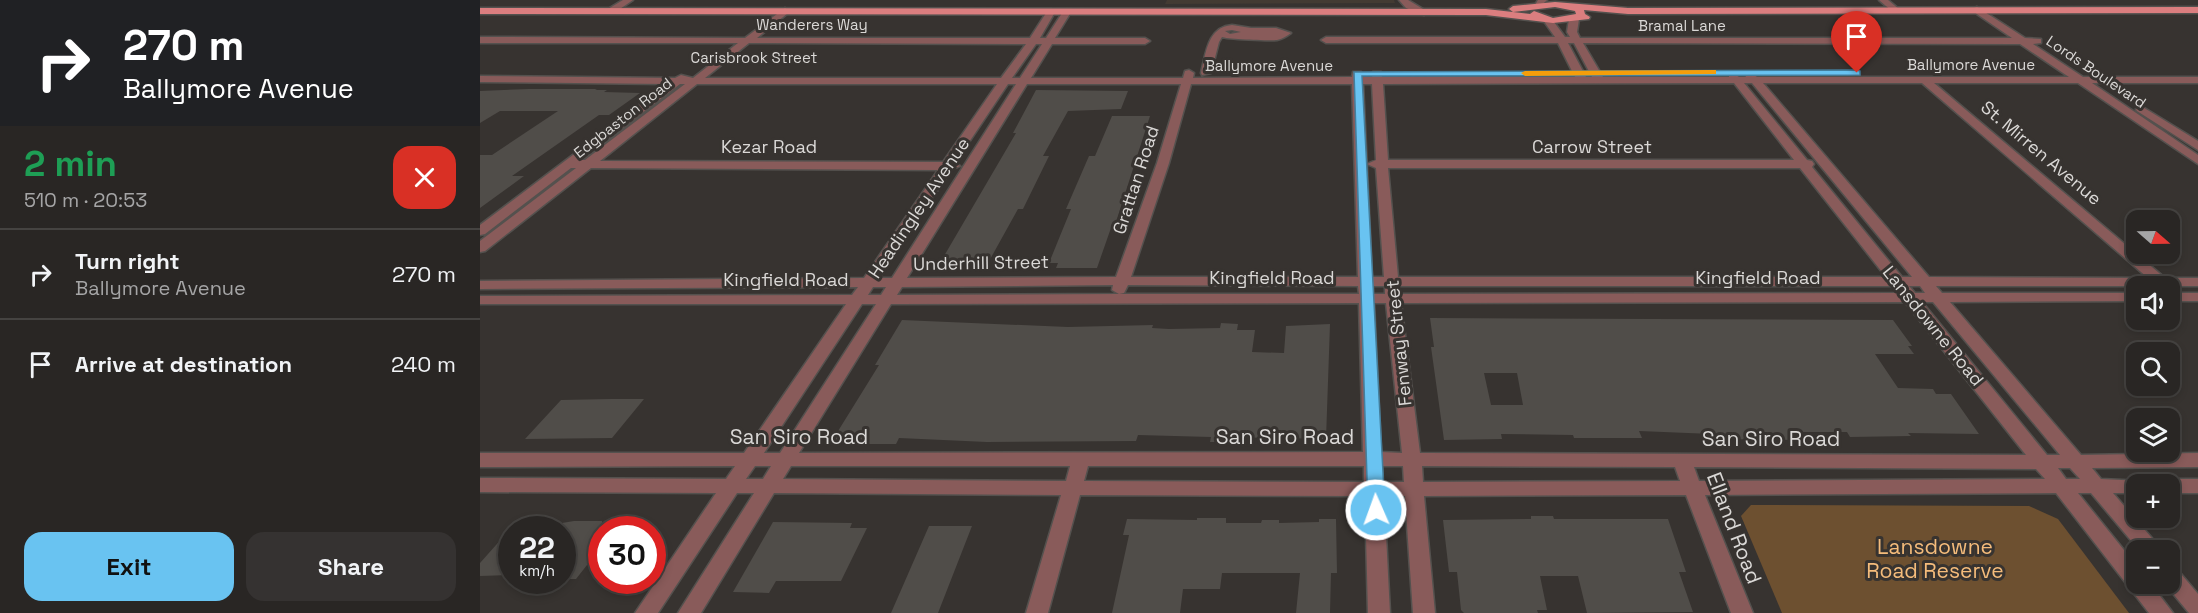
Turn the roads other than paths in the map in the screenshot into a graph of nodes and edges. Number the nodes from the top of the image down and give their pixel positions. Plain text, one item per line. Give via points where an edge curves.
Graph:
1 (629, 0) edge
2 (1882, 0) edge
3 (1404, 2) edge
4 (1539, 4) edge
5 (1566, 4) edge
6 (1896, 10) junction
7 (1977, 10) junction
8 (1990, 10) junction
9 (2198, 10) edge
10 (480, 11) edge
11 (611, 11) junction
12 (769, 11) junction
13 (785, 11) junction
14 (1628, 11) junction
15 (1051, 12) junction
16 (1067, 12) junction
17 (1234, 12) junction
18 (1424, 12) junction
19 (1486, 12) junction
20 (1545, 19) junction
21 (1575, 19) junction
22 (1233, 27) junction
23 (1220, 34) junction
24 (480, 40) edge
25 (731, 40) junction
26 (747, 40) junction
27 (1326, 40) dead end
28 (1041, 41) junction
29 (1144, 41) dead end
30 (2022, 41) junction
31 (2038, 41) junction
32 (1561, 42) junction
33 (1576, 42) junction
34 (2068, 72) junction
35 (2198, 72) edge
36 (705, 73) junction
37 (1206, 73) junction
38 (481, 75) edge
39 (1742, 76) junction
40 (2083, 76) junction
41 (1007, 77) junction
42 (1026, 77) junction
43 (1188, 77) junction
44 (1357, 77) junction
45 (1377, 77) junction
46 (1579, 77) junction
47 (1597, 77) junction
48 (1921, 77) junction
49 (687, 78) junction
50 (2098, 80) junction
51 (2198, 80) edge
52 (2196, 153) edge
53 (568, 164) junction
54 (588, 164) junction
55 (1362, 164) junction
56 (1382, 164) junction
57 (1802, 164) junction
58 (1823, 164) junction
59 (947, 166) junction
60 (969, 166) junction
61 (501, 223) junction
62 (480, 227) edge
63 (480, 248) edge
64 (2153, 276) edge
65 (1122, 281) junction
66 (1897, 282) junction
67 (1924, 282) junction
68 (2198, 282) edge
69 (868, 283) junction
70 (896, 283) junction
71 (480, 285) edge
72 (2180, 287) edge
73 (1365, 289) junction
74 (1393, 289) junction
75 (2126, 289) edge
76 (2180, 293) edge
77 (1909, 297) junction
78 (1936, 297) junction
79 (2126, 297) edge
80 (2198, 297) edge
81 (1116, 298) junction
82 (857, 299) junction
83 (886, 299) junction
84 (480, 300) edge
85 (1081, 459) junction
86 (1375, 459) junction
87 (1412, 459) junction
88 (480, 460) edge
89 (749, 460) junction
90 (785, 460) junction
91 (2198, 460) edge
92 (1682, 461) junction
93 (2076, 461) junction
94 (2043, 462) junction
95 (480, 485) edge
96 (731, 486) junction
97 (768, 486) junction
98 (2097, 486) junction
99 (2126, 486) edge
100 (2180, 486) edge
101 (2198, 486) edge
102 (1693, 487) junction
103 (2064, 487) junction
104 (1073, 488) junction
105 (1376, 489) junction
106 (1413, 489) junction
107 (2142, 540) edge
108 (2126, 567) edge
109 (2180, 587) edge
110 (2147, 594) edge
111 (2198, 609) edge
112 (646, 613) edge
113 (689, 613) edge
114 (1037, 613) edge
115 (1379, 613) edge
116 (1424, 613) edge
117 (1742, 613) edge
118 (2162, 613) edge

1 - 11 street
2 - 6 street
3 - 18 street
4 - 5 main road
4 - 19 main road
4 - 20 main road via 1532,13
5 - 14 main road
5 - 21 main road via 1582,13
6 - 7 main road
6 - 14 main road
7 - 8 main road
7 - 30 street, Lords Boulevard
8 - 9 main road
8 - 31 street, Lords Boulevard
10 - 11 main road
11 - 12 main road
12 - 13 main road
12 - 25 street, Edgbaston Road
13 - 15 main road
13 - 26 street, Edgbaston Road
14 - 21 main road
15 - 16 main road
15 - 28 street, Headingley Avenue
16 - 17 main road
16 - 28 street, Headingley Avenue
17 - 18 main road
17 - 22 street
18 - 19 main road
19 - 20 main road
20 - 21 main road
20 - 32 street
21 - 33 street via 1572,32
22 - 23 street via 1222,29
22 - 23 street via 1244,33 1229,37
23 - 37 street via 1214,41
24 - 25 street, Wanderers Way
25 - 26 street, Wanderers Way
25 - 49 street, Edgbaston Road
26 - 28 street, Wanderers Way
26 - 36 street, Edgbaston Road
27 - 32 street, Bramal Lane
28 - 29 street, Wanderers Way
28 - 41 street, Headingley Avenue
28 - 42 street, Headingley Avenue
30 - 31 street, Bramal Lane
30 - 33 street, Bramal Lane
30 - 34 street, Lords Boulevard
31 - 40 street, Lords Boulevard
32 - 33 street, Bramal Lane
32 - 46 street
33 - 47 street
34 - 40 street, Lords Boulevard
34 - 48 street, Ballymore Avenue
35 - 40 street, Ballymore Avenue
36 - 41 street, Carisbrook Street
36 - 49 street, Edgbaston Road
37 - 43 street, Ballymore Avenue
37 - 44 street, Ballymore Avenue
38 - 49 street, Carisbrook Street
39 - 47 street, Ballymore Avenue
39 - 48 street, Ballymore Avenue
39 - 57 street, Lansdowne Road
39 - 58 street, Lansdowne Road
40 - 48 street, Ballymore Avenue
40 - 50 street, Ballymore Avenue
40 - 52 street, Lords Boulevard
41 - 42 street, Carisbrook Street
41 - 49 street, Carisbrook Street
41 - 59 street, Headingley Avenue
42 - 43 street, Ballymore Avenue
42 - 60 street, Headingley Avenue
43 - 44 street, Ballymore Avenue
43 - 65 street, Grattan Road
44 - 45 street, Ballymore Avenue
44 - 55 street, Fenway Street
45 - 46 street, Ballymore Avenue
45 - 56 street, Fenway Street
46 - 47 street, Ballymore Avenue
48 - 64 street, St. Mirren Avenue
49 - 53 street, Edgbaston Road
49 - 54 street, Edgbaston Road
50 - 51 street, Ballymore Avenue
50 - 52 street, Lords Boulevard
53 - 54 street, Kezar Road
53 - 61 street, Edgbaston Road
54 - 59 street, Kezar Road
54 - 61 street, Edgbaston Road via 521,216
55 - 56 street, Carrow Street
55 - 73 street, Fenway Street
56 - 57 street, Carrow Street
56 - 74 street, Fenway Street
57 - 58 street, Carrow Street
57 - 66 street, Lansdowne Road
58 - 67 street, Lansdowne Road
59 - 60 street, Kezar Road
59 - 69 street, Headingley Avenue
60 - 70 street, Headingley Avenue
61 - 62 street
61 - 63 street, Edgbaston Road
65 - 70 street, Underhill Street
65 - 73 street, Kingfield Road
65 - 81 street, Grattan Road
66 - 67 street, Kingfield Road
66 - 74 street, Kingfield Road
66 - 77 street, Lansdowne Road
67 - 75 street, Kingfield Road
67 - 78 street, Lansdowne Road
68 - 72 street, Kingfield Road
69 - 70 street, Underhill Street
69 - 71 street, Underhill Street
69 - 82 street, Headingley Avenue
70 - 83 street, Headingley Avenue
73 - 74 street, Kingfield Road
73 - 81 street, Kingfield Road
73 - 86 street, Fenway Street
74 - 77 street, Kingfield Road
74 - 87 street, Fenway Street
76 - 80 street, Kingfield Road
77 - 78 street, Kingfield Road
77 - 94 street, Lansdowne Road
78 - 79 street, Kingfield Road
78 - 93 street, Lansdowne Road
81 - 83 street, Kingfield Road
82 - 83 street, Kingfield Road
82 - 84 street, Kingfield Road
82 - 89 street, Headingley Avenue
83 - 90 street, Headingley Avenue
85 - 86 street, San Siro Road
85 - 90 street, San Siro Road
85 - 104 street
86 - 87 street, San Siro Road
86 - 105 street, Fenway Street
87 - 92 street, San Siro Road
87 - 106 street, Fenway Street
88 - 89 street, San Siro Road
89 - 90 street, San Siro Road
89 - 96 street, Headingley Avenue
90 - 97 street, Headingley Avenue
91 - 93 street, San Siro Road
92 - 94 street, San Siro Road
92 - 102 street, Elland Road
93 - 94 street, San Siro Road
93 - 98 street, Lansdowne Road
94 - 103 street, Lansdowne Road
95 - 96 street
96 - 97 street
96 - 112 street, Headingley Avenue
97 - 104 street
97 - 113 street, Headingley Avenue
98 - 99 street
98 - 103 street
98 - 107 street, Lansdowne Road
100 - 101 street
102 - 103 street
102 - 106 street
102 - 117 street, Elland Road
103 - 108 street, Lansdowne Road
104 - 105 street
104 - 114 street
105 - 106 street
105 - 115 street, Fenway Street
106 - 116 street, Fenway Street
109 - 111 street
110 - 118 street

